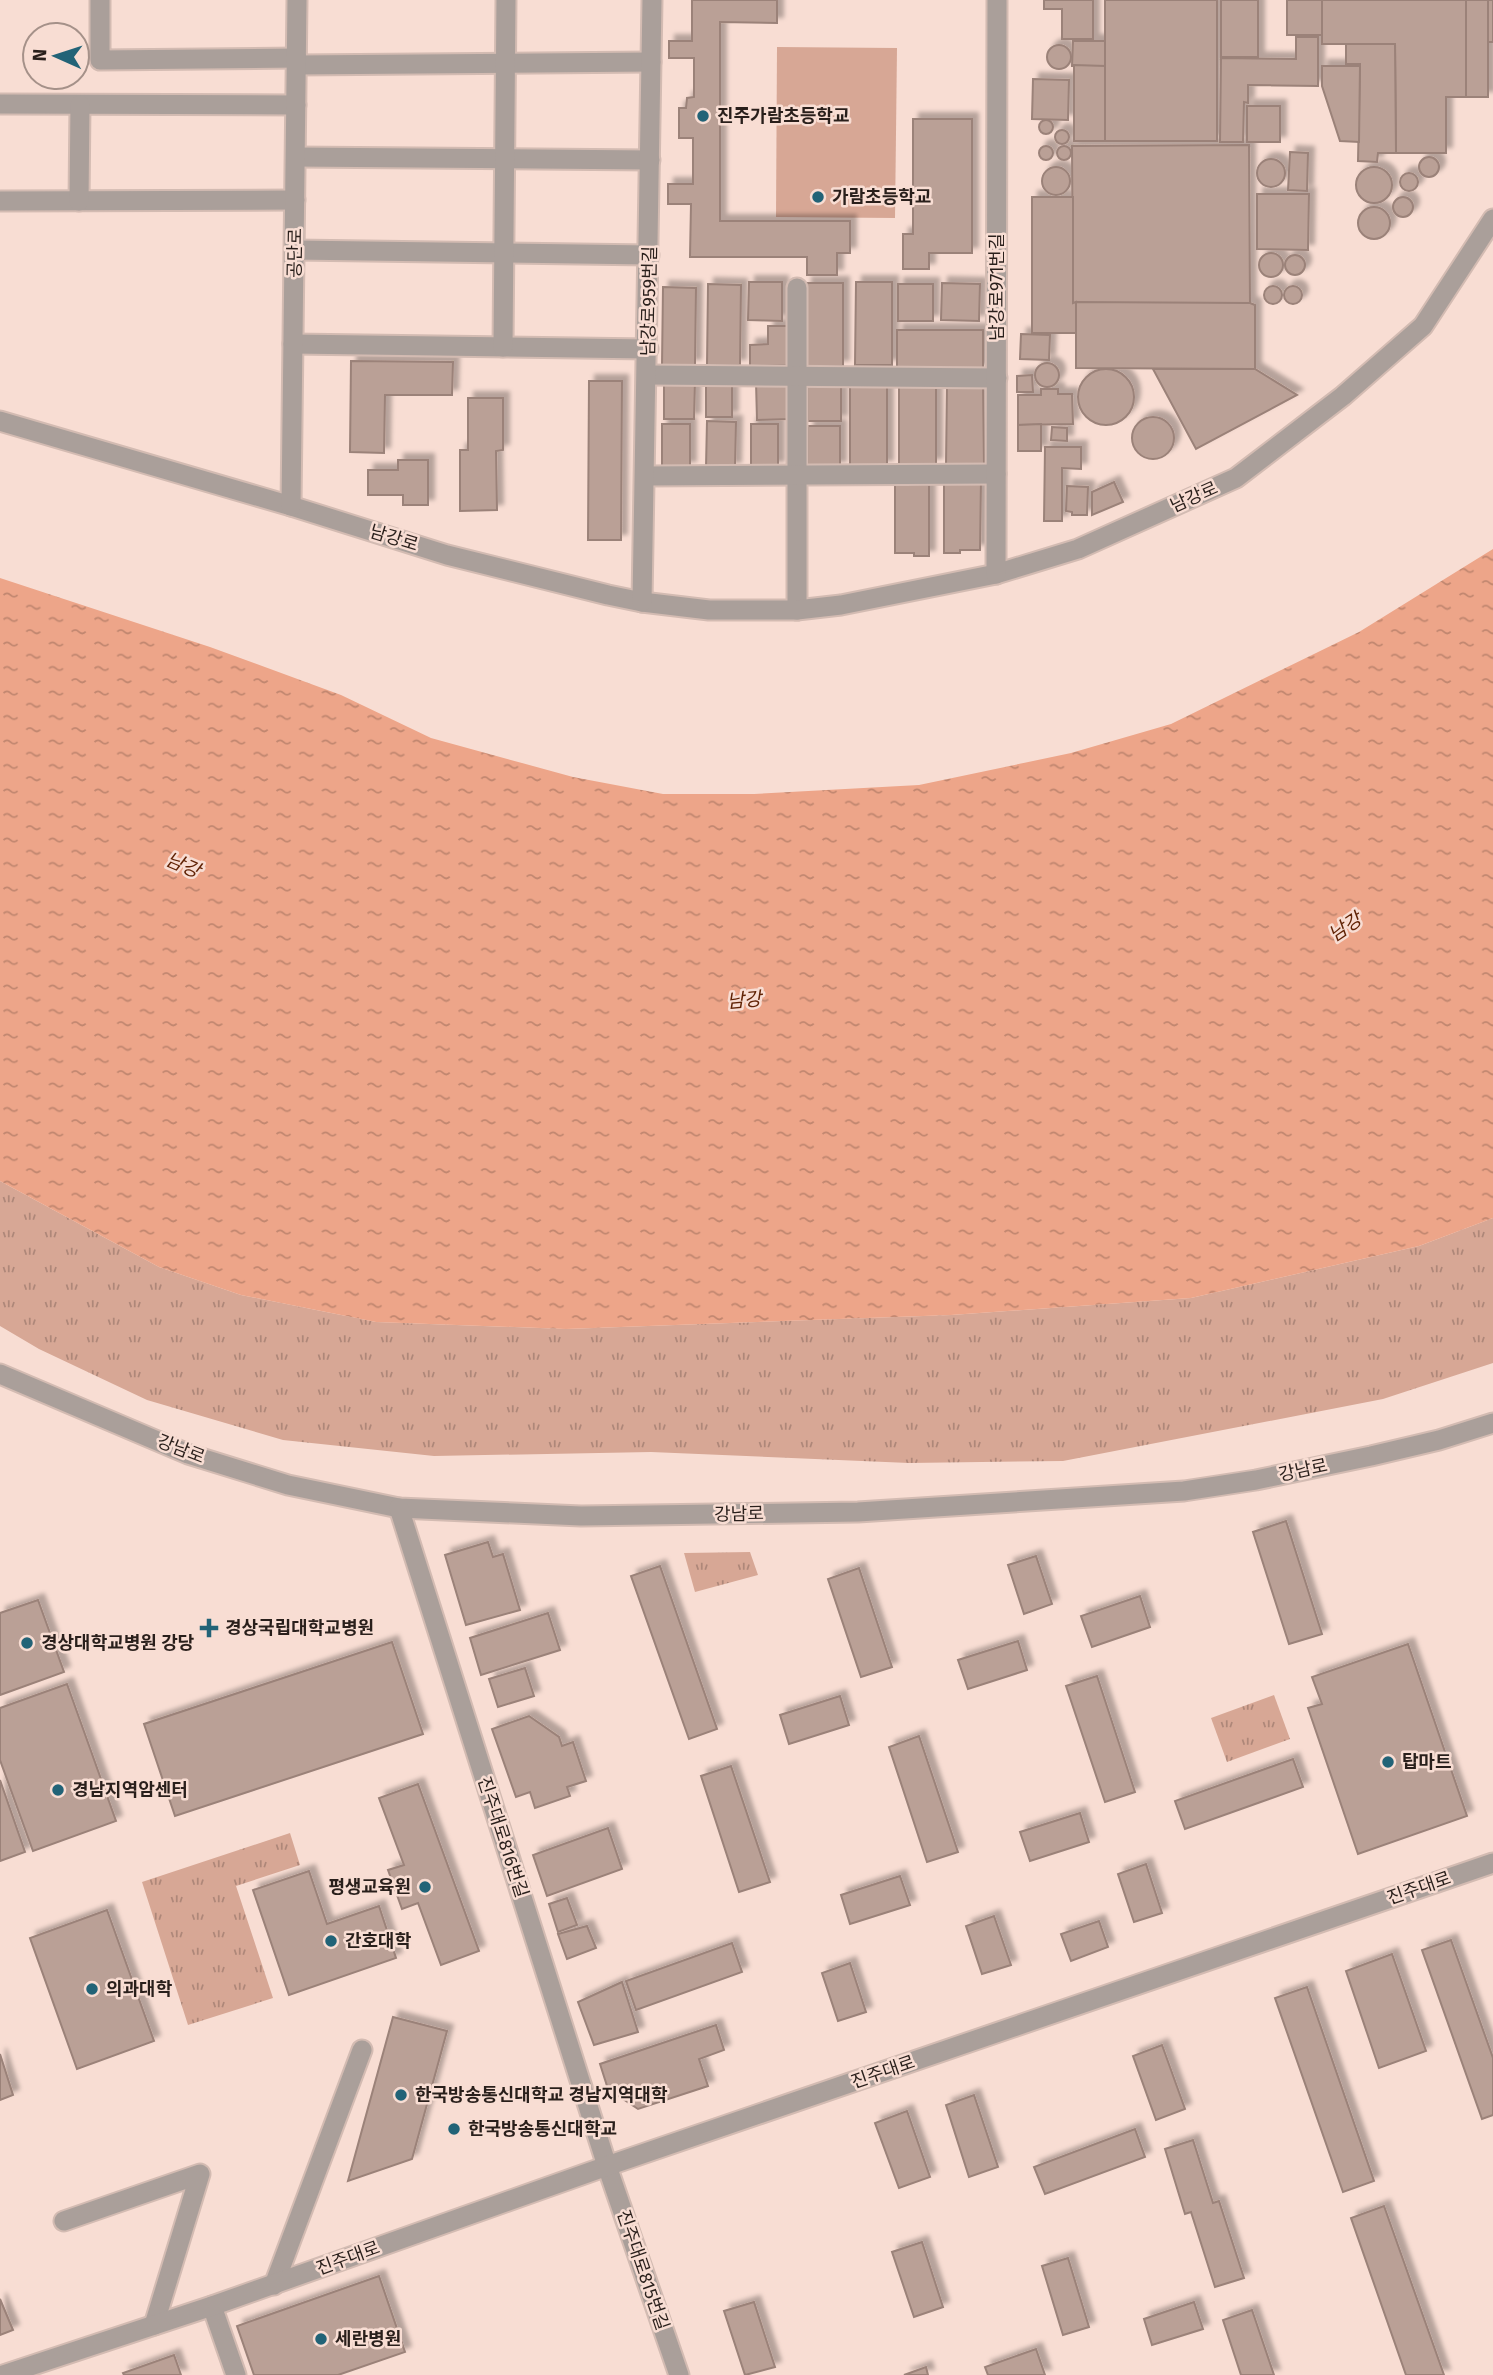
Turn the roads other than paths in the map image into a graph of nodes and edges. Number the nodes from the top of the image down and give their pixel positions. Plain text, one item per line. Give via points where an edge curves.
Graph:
1 (100, 0) edge
2 (297, 0) edge
3 (506, 0) edge
4 (652, 0) edge
5 (997, 0) edge
6 (297, 62) junction
7 (652, 62) junction
8 (506, 63) junction
9 (0, 104) edge
10 (80, 104) junction
11 (296, 105) junction
12 (296, 156) junction
13 (505, 159) junction
14 (650, 160) junction
15 (295, 200) junction
16 (0, 201) edge
17 (79, 201) junction
18 (1493, 219) edge
19 (295, 250) junction
20 (504, 253) junction
21 (649, 255) junction
22 (797, 288) dead end
23 (293, 344) junction
24 (503, 347) junction
25 (648, 349) junction
26 (648, 375) junction
27 (797, 376) junction
28 (997, 378) junction
29 (0, 421) edge
30 (996, 474) junction
31 (797, 475) junction
32 (646, 476) junction
33 (291, 506) junction
34 (996, 574) junction
35 (642, 602) junction
36 (797, 610) junction
37 (0, 1374) edge
38 (1493, 1423) edge
39 (399, 1508) junction
40 (1493, 1863) edge
41 (362, 2050) dead end
42 (607, 2166) junction
43 (64, 2221) dead end
44 (274, 2285) junction
45 (212, 2306) junction
46 (154, 2325) junction
47 (3, 2375) edge
48 (236, 2375) edge
49 (680, 2375) edge

1 - 6 street via 100,60
2 - 6 street, 공단로
3 - 8 street
4 - 7 street, 남강로959번길
5 - 28 street, 남강로971번길
6 - 8 street
6 - 11 street, 공단로
7 - 8 street
7 - 14 street, 남강로959번길
8 - 13 street
9 - 10 street
10 - 11 street
10 - 17 street
11 - 12 street, 공단로
12 - 13 street
12 - 15 street, 공단로
13 - 14 street
13 - 20 street
14 - 21 street, 남강로959번길
15 - 17 street
15 - 19 street, 공단로
16 - 17 street
18 - 34 street, 남강로 via 1423,326 1343,397 1236,478 1078,549
19 - 20 street
19 - 23 street, 공단로
20 - 21 street
20 - 24 street
21 - 25 street, 남강로959번길
22 - 27 street
23 - 24 street
23 - 33 street, 공단로
24 - 25 street
25 - 26 street, 남강로959번길
26 - 27 street
26 - 32 street, 남강로959번길
27 - 28 street
27 - 31 street
28 - 30 street, 남강로971번길
29 - 33 street, 남강로
30 - 31 street
30 - 34 street, 남강로971번길
31 - 32 street
31 - 36 street
32 - 35 street, 남강로959번길
33 - 35 street, 남강로 via 447,555
34 - 36 street, 남강로
35 - 36 street, 남강로 via 709,610
37 - 39 street, 강남로 via 188,1454 288,1485
38 - 39 street, 강남로 via 1371,1456 1171,1492 858,1512 581,1516
39 - 42 street, 진주대로816번길
40 - 42 street, 진주대로
41 - 44 street
42 - 44 street, 진주대로
42 - 49 street, 진주대로815번길
43 - 46 street via 200,2174
44 - 45 street, 진주대로
45 - 46 street, 진주대로
45 - 48 street
46 - 47 street, 진주대로

